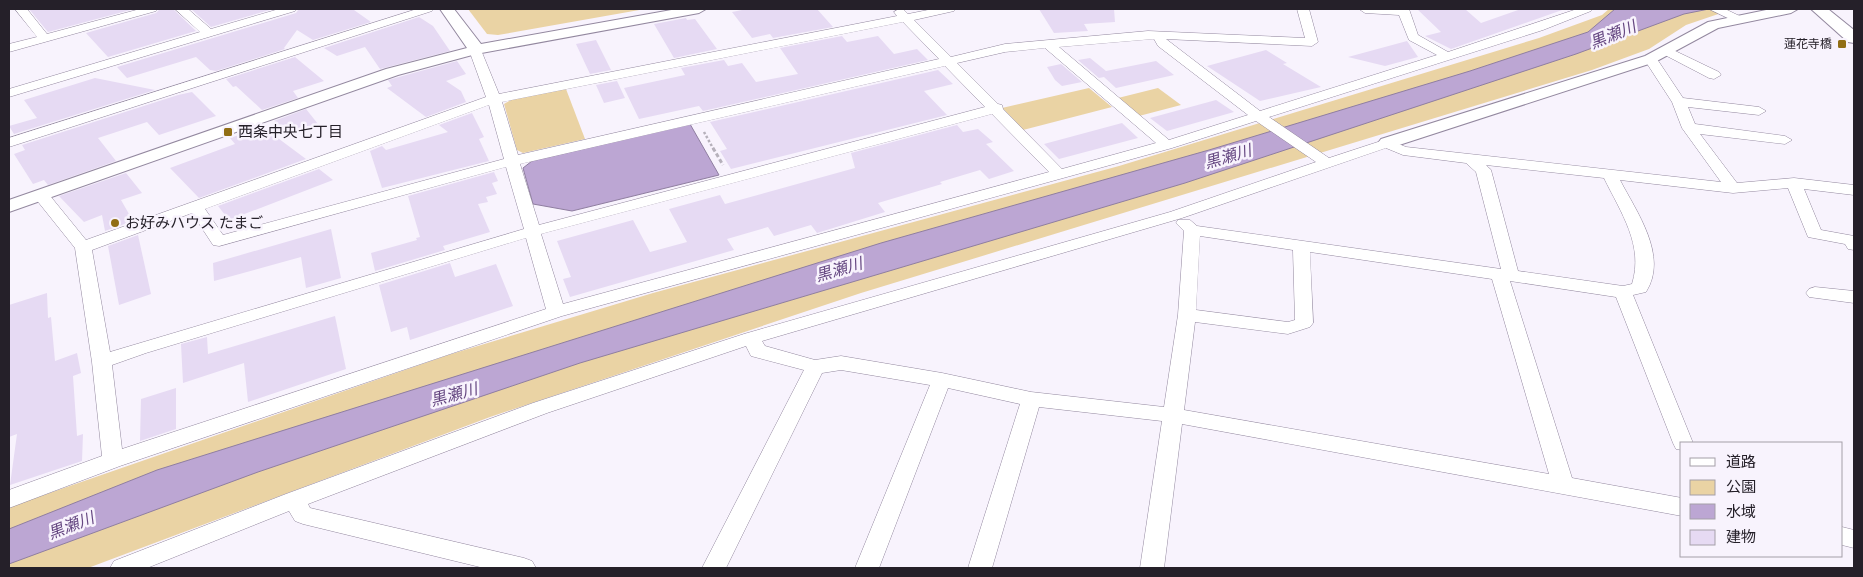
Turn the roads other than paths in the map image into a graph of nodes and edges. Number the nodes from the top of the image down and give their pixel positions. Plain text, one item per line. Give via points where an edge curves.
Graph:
1 (21, 9) edge
2 (152, 9) edge
3 (181, 9) edge
4 (291, 9) edge
5 (428, 9) edge
6 (447, 9) edge
7 (699, 9) edge
8 (950, 9) edge
9 (1304, 9) edge
10 (1365, 9) edge
11 (1587, 9) edge
12 (1715, 9) edge
13 (1791, 9) edge
14 (1819, 9) edge
15 (1403, 10) edge
16 (902, 13) edge
17 (1734, 17) junction
18 (210, 34) junction
19 (1158, 35) junction
20 (44, 38) junction
21 (1854, 38) edge
22 (1048, 44) junction
23 (9, 48) edge
24 (475, 50) junction
25 (1667, 51) junction
26 (1447, 56) junction
27 (1650, 59) junction
28 (946, 60) junction
29 (1714, 75) dead end
30 (9, 93) edge
31 (494, 99) junction
32 (1679, 102) junction
33 (996, 108) junction
34 (1759, 111) dead end
35 (1260, 117) junction
36 (1689, 128) junction
37 (1785, 140) dead end
38 (9, 143) edge
39 (1387, 143) junction
40 (1167, 145) junction
41 (1322, 160) junction
42 (1472, 160) junction
43 (512, 161) junction
44 (1059, 174) junction
45 (1610, 176) junction
46 (1794, 183) junction
47 (1733, 188) junction
48 (1854, 190) edge
49 (41, 194) junction
50 (9, 206) edge
51 (195, 206) junction
52 (1176, 215) junction
53 (1192, 230) junction
54 (533, 231) junction
55 (1302, 244) junction
56 (1854, 245) edge
57 (83, 247) junction
58 (1505, 275) junction
59 (1623, 292) junction
60 (1815, 293) dead end
61 (1854, 297) edge
62 (556, 312) junction
63 (1187, 315) junction
64 (751, 338) junction
65 (102, 362) junction
66 (815, 367) junction
67 (942, 380) junction
68 (1031, 399) junction
69 (1173, 415) junction
70 (1683, 442) edge
71 (113, 460) junction
72 (1562, 485) junction
73 (9, 499) edge
74 (294, 500) junction
75 (1680, 507) edge
76 (133, 566) edge
77 (524, 568) edge
78 (714, 568) edge
79 (867, 568) edge
80 (980, 568) edge
81 (1152, 568) edge

1 - 20 street
2 - 20 street
3 - 18 street
4 - 18 street
5 - 38 street
6 - 24 street
7 - 24 street
8 - 16 street
9 - 19 street via 1312,42
10 - 15 street
11 - 26 street
12 - 17 street
13 - 17 street
14 - 21 main road
15 - 26 street via 1414,37
16 - 28 street
16 - 31 street
17 - 25 street
18 - 30 street
19 - 22 street
19 - 35 street via 1162,43
20 - 23 street
22 - 28 street via 1005,48
22 - 40 street
24 - 31 street
24 - 49 street via 392,72
25 - 27 street
25 - 29 street
26 - 35 street
27 - 32 street
27 - 39 street
28 - 33 street
28 - 43 street
31 - 43 street
31 - 51 street
32 - 34 street
32 - 36 street
33 - 44 street
33 - 54 street
35 - 40 street
35 - 41 street
36 - 37 street
36 - 47 street
39 - 41 street
39 - 42 street via 1404,151
40 - 44 street
41 - 52 street
42 - 45 street
42 - 58 street via 1483,170
43 - 51 street via 219,241
43 - 54 street
44 - 62 street
45 - 47 street
45 - 59 street via 1642,237 1646,267 1640,288
46 - 47 street
46 - 48 street
46 - 56 street via 1814,234 1850,240
49 - 50 street
49 - 57 street
51 - 57 street
52 - 53 street
52 - 64 street
53 - 55 street
53 - 63 street
54 - 62 street
54 - 65 street via 139,348
55 - 58 street
55 - 63 street via 1304,323 1288,328
57 - 65 street
58 - 59 street
58 - 72 street
59 - 70 street
60 - 61 street
62 - 71 street
63 - 69 street
64 - 66 street via 758,350
64 - 74 street via 540,408
65 - 71 street
66 - 67 street via 841,363
66 - 78 street
67 - 68 street
67 - 79 street
68 - 69 street
68 - 80 street
69 - 72 street
69 - 81 street
71 - 73 street
72 - 75 street
74 - 76 street
74 - 77 street via 303,514

